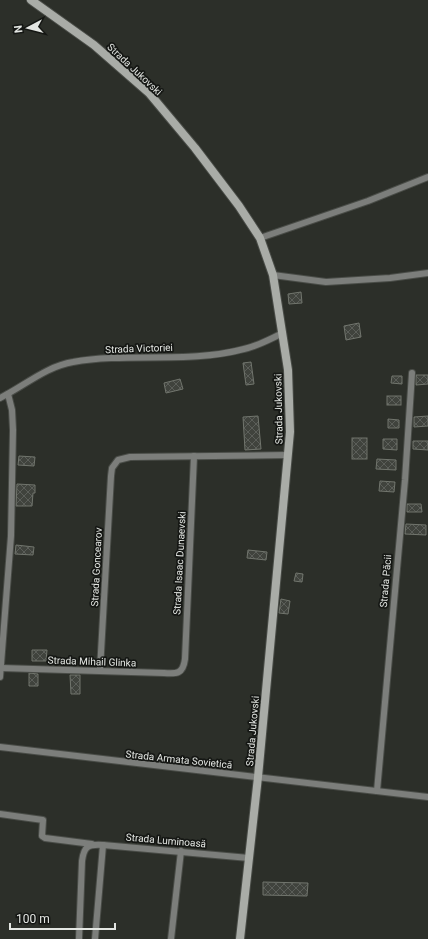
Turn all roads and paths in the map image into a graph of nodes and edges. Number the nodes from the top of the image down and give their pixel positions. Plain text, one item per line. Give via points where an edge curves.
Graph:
1 (31, 0) edge
2 (428, 177) edge
3 (260, 238) junction
4 (428, 273) edge
5 (273, 275) junction
6 (283, 333) junction
7 (412, 373) dead end
8 (8, 394) junction
9 (0, 398) edge
10 (288, 454) junction
11 (194, 456) junction
12 (1, 648) edge
13 (1, 668) edge
14 (100, 670) junction
15 (181, 670) joint
16 (0, 677) edge
17 (0, 747) edge
18 (258, 778) junction
19 (377, 790) junction
20 (428, 797) edge
21 (0, 814) edge
22 (94, 844) junction
23 (103, 845) junction
24 (180, 851) junction
25 (249, 858) junction
26 (80, 939) edge
27 (96, 939) edge
28 (171, 939) edge
29 (240, 939) edge

1 - 3 main road, Strada Jukovski via 94,45 150,93 195,148
2 - 3 street
3 - 5 main road, Strada Jukovski
4 - 5 street via 326,282
5 - 6 main road, Strada Jukovski
6 - 8 street, Strada Victoriei via 242,350 197,356 73,362 50,370
6 - 10 main road, Strada Jukovski via 290,408
7 - 19 street, Strada Păcii
8 - 9 street, Strada Victoriei
8 - 12 street via 13,430 11,536
10 - 11 street
10 - 18 main road, Strada Jukovski
11 - 14 street, Strada Goncearov via 130,457 118,460 114,464 111,476
11 - 15 street, Strada Isaac Dunaevski via 185,659
12 - 13 street
13 - 14 street, Strada Mihail Glinka
13 - 16 street
14 - 15 street, Strada Mihail Glinka via 173,674
17 - 18 street, Strada Armata Sovietică
18 - 19 street, Strada Armata Sovietică
18 - 25 main road, Strada Jukovski
19 - 20 street, Strada Armata Sovietică
21 - 22 street, Strada Luminoasă via 43,820 42,836 45,838
22 - 23 street, Strada Luminoasă
22 - 26 street via 83,852
23 - 24 street, Strada Luminoasă
23 - 27 street
24 - 25 street, Strada Luminoasă
24 - 28 street
25 - 29 main road, Strada Jukovski

